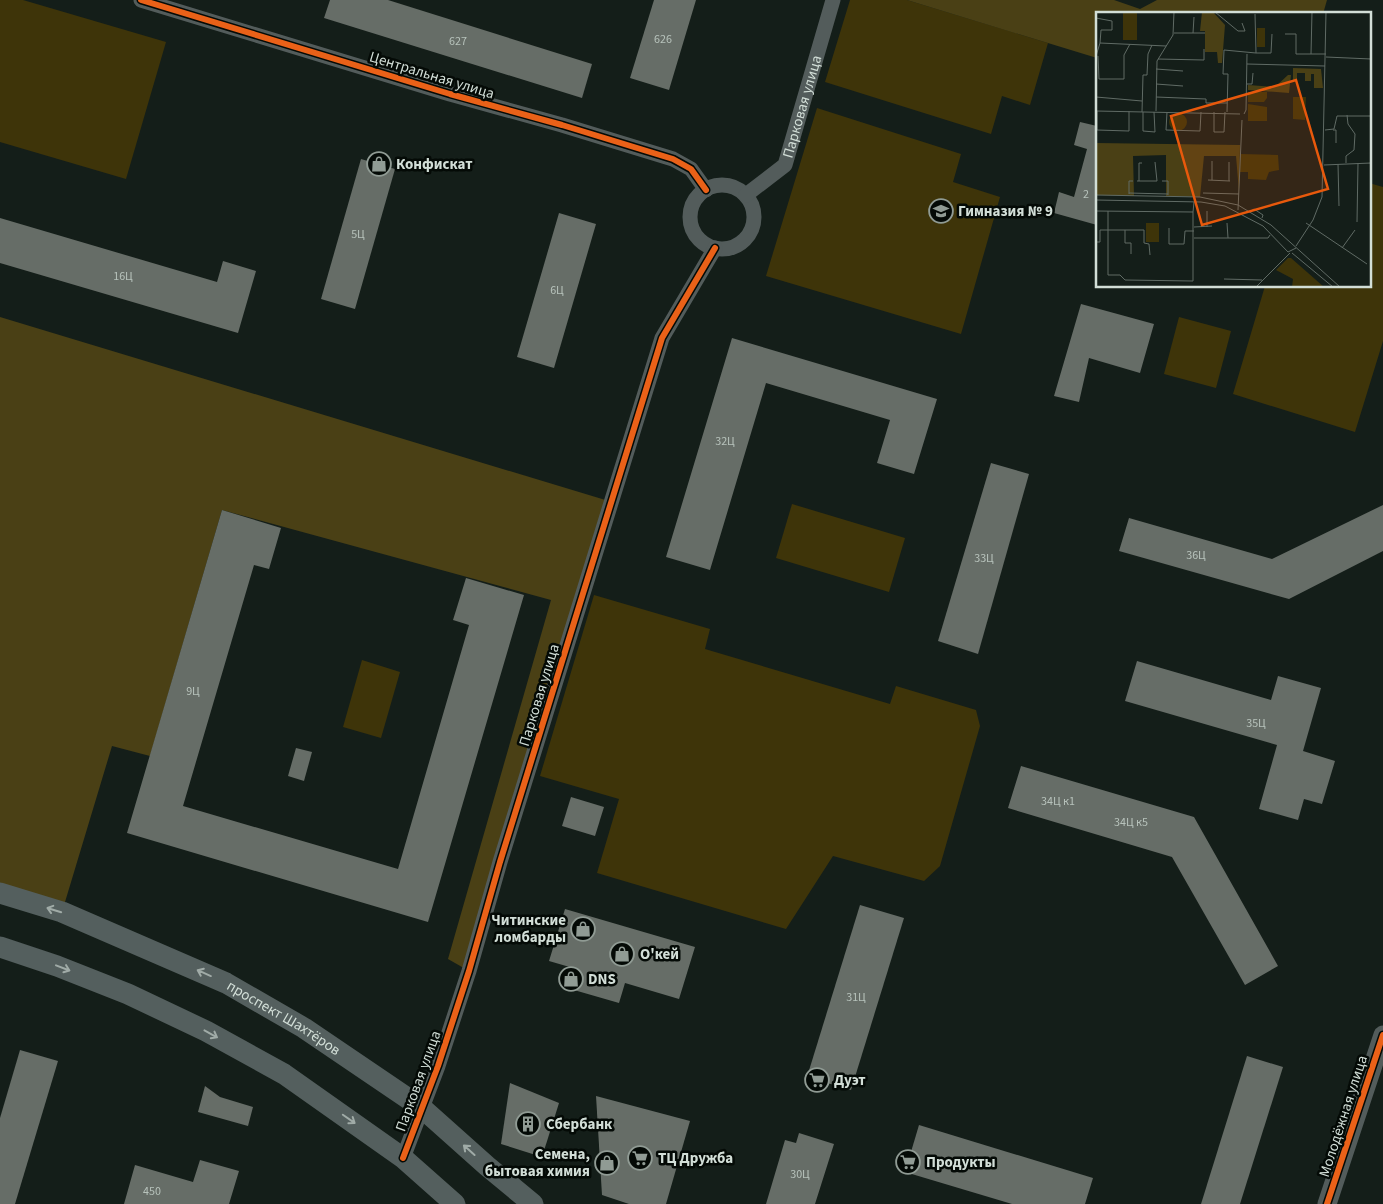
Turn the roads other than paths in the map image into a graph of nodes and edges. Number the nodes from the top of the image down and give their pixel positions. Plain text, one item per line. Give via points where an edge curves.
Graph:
1 (141, 0) edge
2 (833, 0) edge
3 (706, 190) junction
4 (746, 195) junction
5 (715, 248) junction
6 (0, 893) edge
7 (0, 947) edge
8 (1383, 1036) edge
9 (422, 1108) junction
10 (403, 1158) junction
11 (455, 1204) edge
12 (533, 1204) edge
13 (1327, 1204) edge

1 - 3 street, Центральная улица via 673,159 692,169
2 - 4 street, Парковая улица via 784,165
3 - 4 street via 726,185
3 - 5 street via 694,203 690,221 698,237
4 - 5 street via 752,205 752,229 736,246
5 - 9 street, Парковая улица via 662,338 469,971
9 -> 6 main road, проспект Шахтёров via 304,1028 226,983 62,912
7 -> 10 main road via 128,994 206,1030 284,1074
8 - 13 street, Молодёжная улица
9 - 10 street, Парковая улица
12 -> 9 main road, проспект Шахтёров
10 - 11 main road

